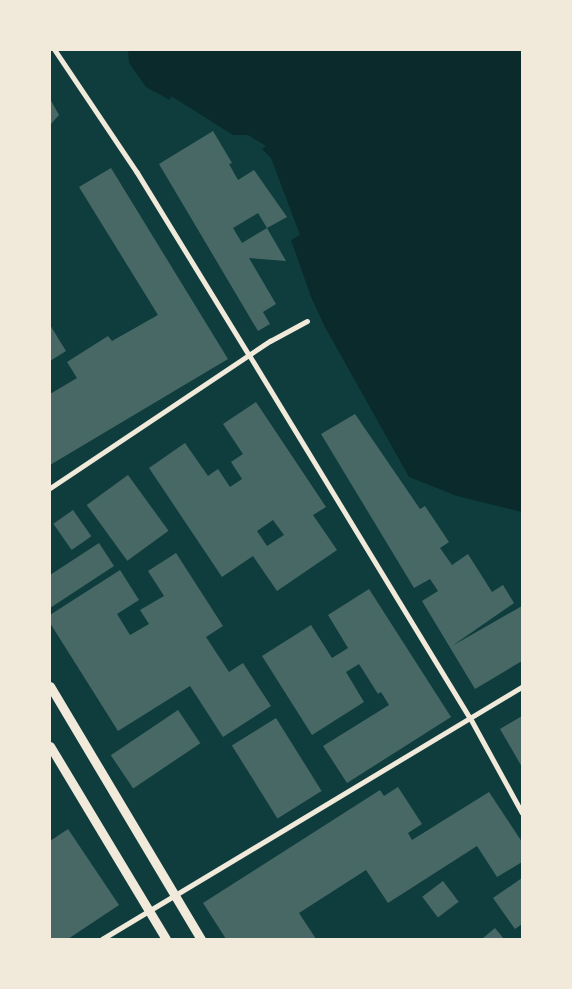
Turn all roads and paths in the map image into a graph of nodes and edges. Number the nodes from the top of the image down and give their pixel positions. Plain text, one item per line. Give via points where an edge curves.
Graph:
1 (55, 50) edge
2 (306, 321) dead end
3 (249, 355) junction
4 (50, 488) edge
5 (50, 686) edge
6 (522, 687) edge
7 (470, 718) junction
8 (50, 746) edge
9 (522, 813) edge
10 (176, 896) junction
11 (149, 910) junction
12 (102, 939) edge
13 (166, 939) edge
14 (201, 939) edge

1 - 3 street via 137,172
2 - 3 street
3 - 4 street
3 - 7 street
5 - 10 street
6 - 7 street
7 - 9 street
7 - 10 street
8 - 11 street
10 - 11 street
10 - 14 street
11 - 12 street
11 - 13 street

